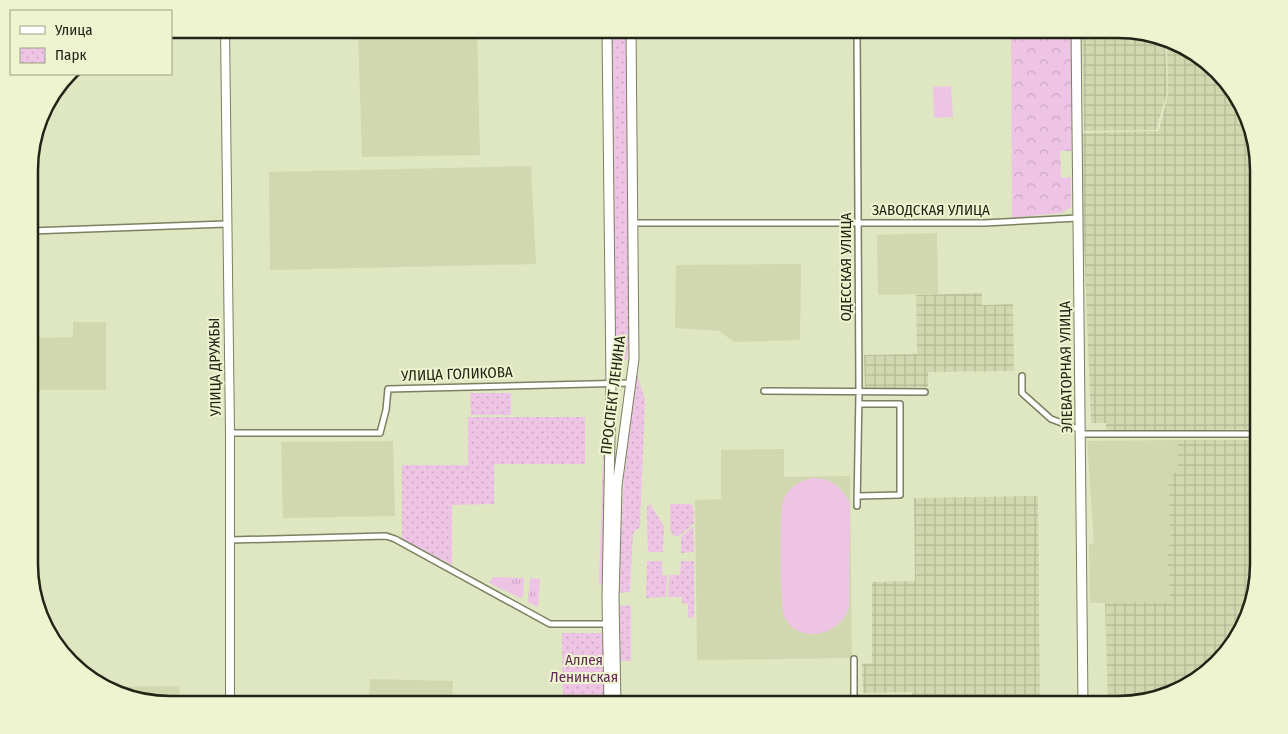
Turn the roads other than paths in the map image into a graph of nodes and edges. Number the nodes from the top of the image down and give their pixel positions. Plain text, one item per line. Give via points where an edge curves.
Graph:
1 (857, 37) edge
2 (1076, 37) edge
3 (224, 38) edge
4 (607, 38) edge
5 (631, 38) edge
6 (1078, 218) junction
7 (859, 222) junction
8 (226, 224) junction
9 (634, 224) junction
10 (37, 231) edge
11 (1022, 376) dead end
12 (632, 382) junction
13 (611, 383) junction
14 (764, 391) dead end
15 (925, 392) dead end
16 (860, 393) junction
17 (859, 404) junction
18 (1081, 432) junction
19 (230, 433) junction
20 (1250, 434) edge
21 (858, 496) junction
22 (857, 506) dead end
23 (230, 540) junction
24 (611, 624) junction
25 (854, 659) dead end
26 (230, 696) edge
27 (609, 696) edge
28 (615, 696) edge
29 (854, 696) edge
30 (1083, 696) edge

1 - 7 street, ОДЕССКАЯ УЛИЦА
2 - 6 main road, ЭЛЕВАТОРНАЯ УЛИЦА
3 - 8 main road, УЛИЦА ДРУЖБЫ
4 - 13 main road, ПРОСПЕКТ ЛЕНИНА
5 - 9 main road, ПРОСПЕКТ ЛЕНИНА
6 - 7 street, ЗАВОДСКАЯ УЛИЦА via 984,223
6 - 18 main road, ЭЛЕВАТОРНАЯ УЛИЦА
7 - 9 street, ЗАВОДСКАЯ УЛИЦА
7 - 16 street, ОДЕССКАЯ УЛИЦА
8 - 10 street
8 - 19 main road, УЛИЦА ДРУЖБЫ
9 - 12 main road, ПРОСПЕКТ ЛЕНИНА via 635,349
11 - 18 street via 1022,393 1050,419
12 - 13 street, УЛИЦА ГОЛИКОВА
12 - 24 main road, ПРОСПЕКТ ЛЕНИНА via 617,486
13 - 19 street, УЛИЦА ГОЛИКОВА via 388,389 380,433
13 - 24 main road, ПРОСПЕКТ ЛЕНИНА
14 - 16 street
15 - 16 street
16 - 17 street, ОДЕССКАЯ УЛИЦА
17 - 21 street, ОДЕССКАЯ УЛИЦА
17 - 21 street via 900,404 900,495
18 - 20 street
18 - 30 main road, ЭЛЕВАТОРНАЯ УЛИЦА
19 - 23 main road, УЛИЦА ДРУЖБЫ
21 - 22 street, ОДЕССКАЯ УЛИЦА
23 - 24 street via 386,536 550,624
23 - 26 main road, УЛИЦА ДРУЖБЫ
24 - 27 main road, ПРОСПЕКТ ЛЕНИНА
24 - 28 main road, ПРОСПЕКТ ЛЕНИНА
25 - 29 street

